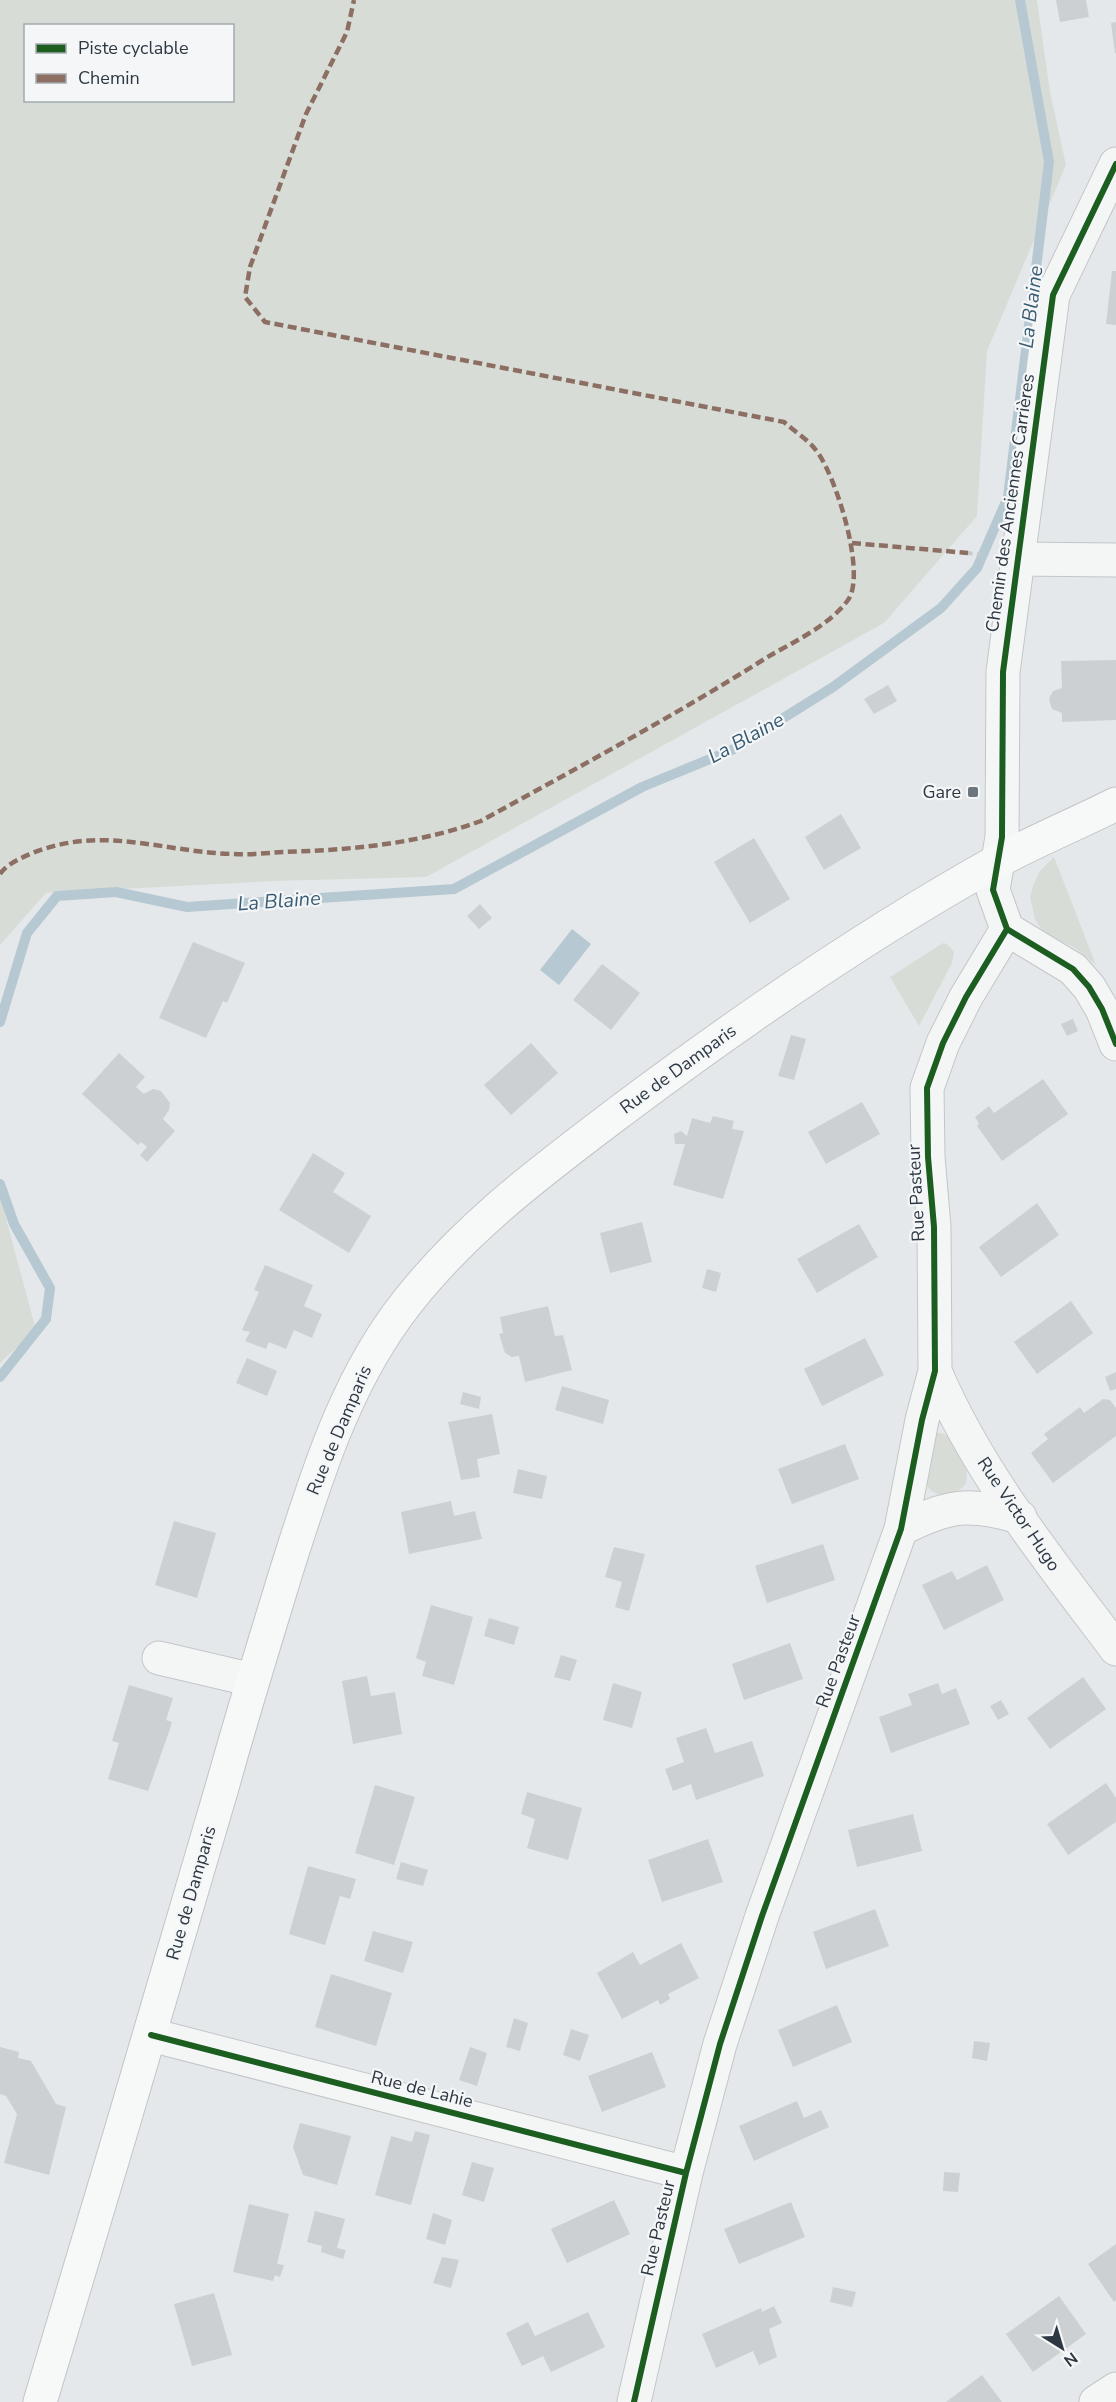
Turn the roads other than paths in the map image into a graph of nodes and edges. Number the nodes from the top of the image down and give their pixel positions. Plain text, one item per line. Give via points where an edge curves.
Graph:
1 (1116, 164) edge
2 (1016, 560) junction
3 (1116, 560) edge
4 (1116, 804) edge
5 (999, 861) junction
6 (1007, 929) junction
7 (1116, 1044) edge
8 (935, 1371) junction
9 (1020, 1517) junction
10 (901, 1529) junction
11 (1116, 1649) edge
12 (159, 1658) dead end
13 (253, 1680) junction
14 (151, 2035) junction
15 (686, 2172) junction
16 (1116, 2389) edge
17 (40, 2402) edge
18 (634, 2402) edge
19 (1096, 2402) edge

1 - 2 street, Chemin des Anciennes Carrières via 1053,296
2 - 3 street
2 - 5 street, Chemin des Anciennes Carrières via 1003,672
4 - 5 main road, Rue de Damparis
5 - 6 street, Chemin des Anciennes Carrières via 993,890
5 - 13 main road, Rue de Damparis via 835,958 658,1083 553,1162 458,1245 427,1278 366,1363 342,1413 310,1498
6 - 7 street via 1073,969 1102,1009
6 - 8 street, Rue Pasteur via 947,1034 927,1088 934,1227
8 - 9 street, Rue Victor Hugo via 964,1434
8 - 10 street, Rue Pasteur
9 - 10 street via 986,1507 958,1507 932,1513
9 - 11 street, Rue Victor Hugo
10 - 15 street, Rue Pasteur via 762,1916 720,2044
12 - 13 street
13 - 14 main road, Rue de Damparis
14 - 15 street, Rue de Lahie
14 - 17 main road, Rue de Damparis
15 - 18 street, Rue Pasteur
16 - 19 street

